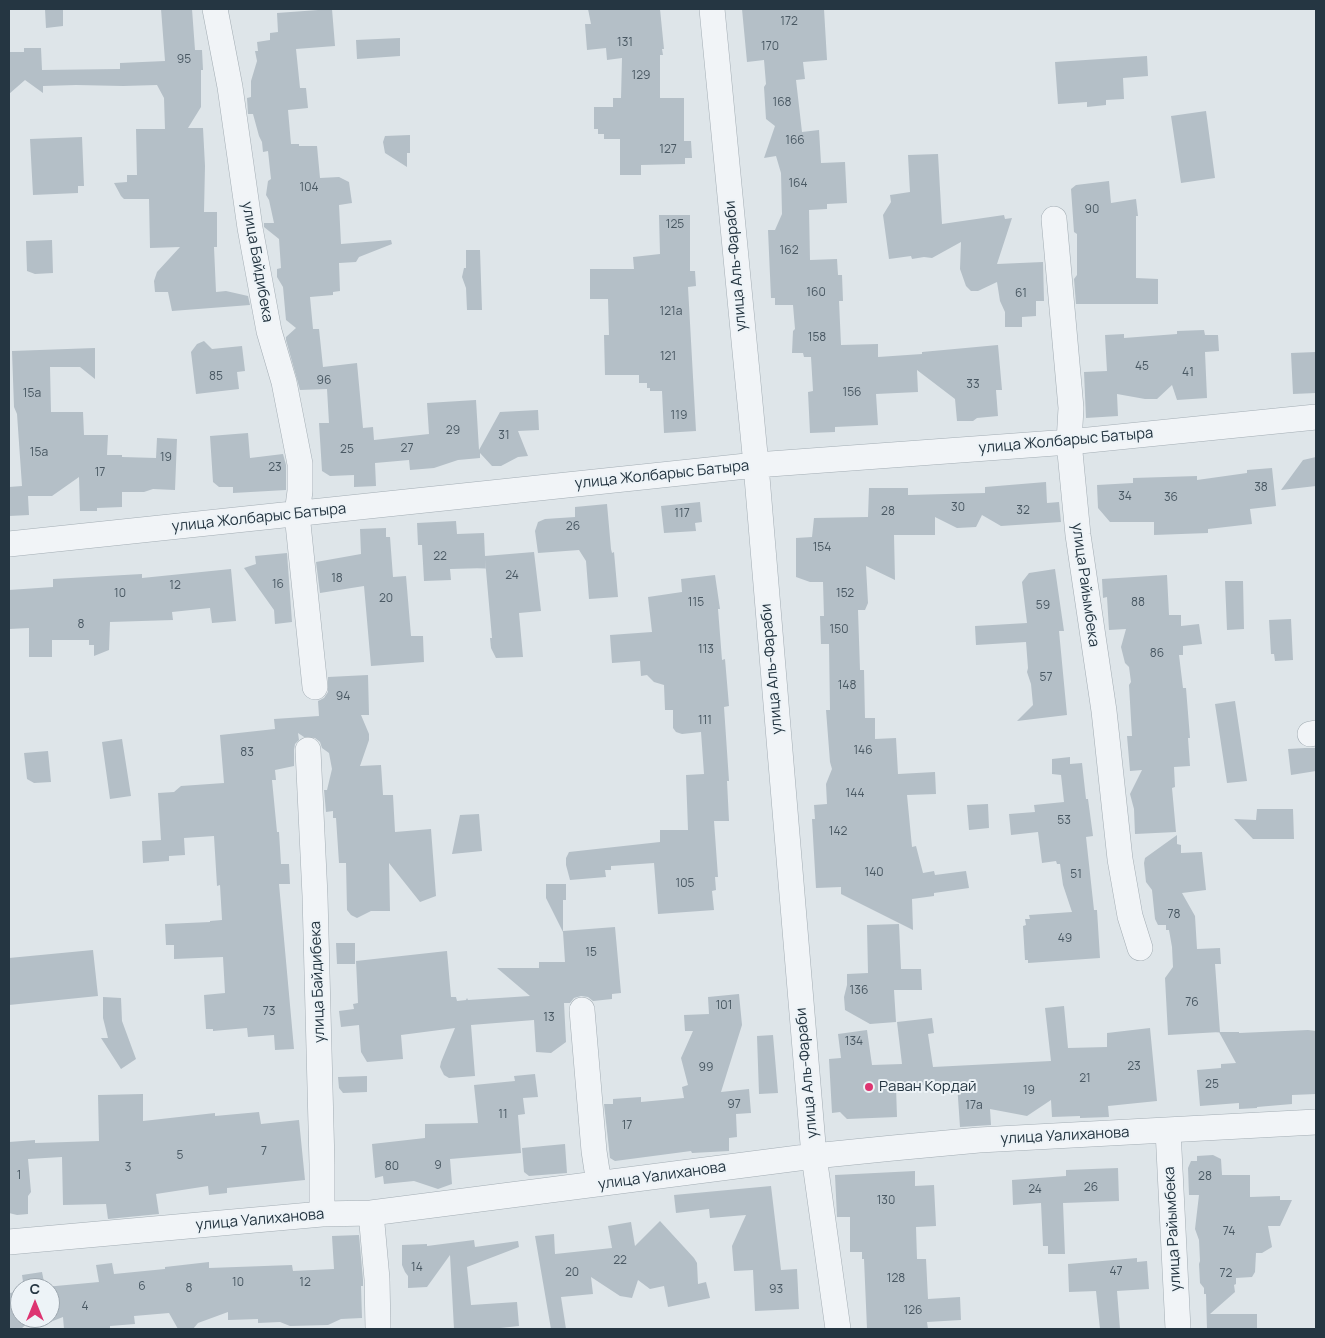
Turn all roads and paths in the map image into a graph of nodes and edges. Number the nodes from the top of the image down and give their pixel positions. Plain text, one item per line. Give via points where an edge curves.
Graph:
1 (215, 9) edge
2 (712, 9) edge
3 (1054, 219) dead end
4 (1316, 417) edge
5 (1069, 442) junction
6 (756, 465) junction
7 (298, 514) junction
8 (9, 544) edge
9 (315, 687) dead end
10 (308, 750) dead end
11 (1140, 948) dead end
12 (582, 1010) dead end
13 (1316, 1122) edge
14 (1168, 1130) junction
15 (814, 1156) junction
16 (599, 1184) junction
17 (371, 1213) junction
18 (322, 1214) junction
19 (9, 1242) edge
20 (378, 1329) edge
21 (838, 1329) edge
22 (1178, 1329) edge

1 - 7 street, улица Байдибека via 269,331 284,382 300,464
2 - 6 street, улица Аль-Фараби
3 - 5 street, улица Райымбека via 1071,408
4 - 5 street, улица Жолбарыс Батыра
5 - 6 street, улица Жолбарыс Батыра
5 - 11 street, улица Райымбека via 1120,859 1130,916
6 - 7 street, улица Жолбарыс Батыра
6 - 15 street, улица Аль-Фараби
7 - 8 street, улица Жолбарыс Батыра
7 - 9 street, улица Байдибека
10 - 18 street, улица Байдибека via 315,896
12 - 16 street
13 - 14 street, улица Уалиханова
14 - 15 street, улица Уалиханова via 979,1140
14 - 22 street, улица Райымбека
15 - 16 street, улица Уалиханова
15 - 21 street, улица Аль-Фараби
16 - 17 street, улица Уалиханова
17 - 18 street, улица Уалиханова
17 - 20 street
18 - 19 street, улица Уалиханова

